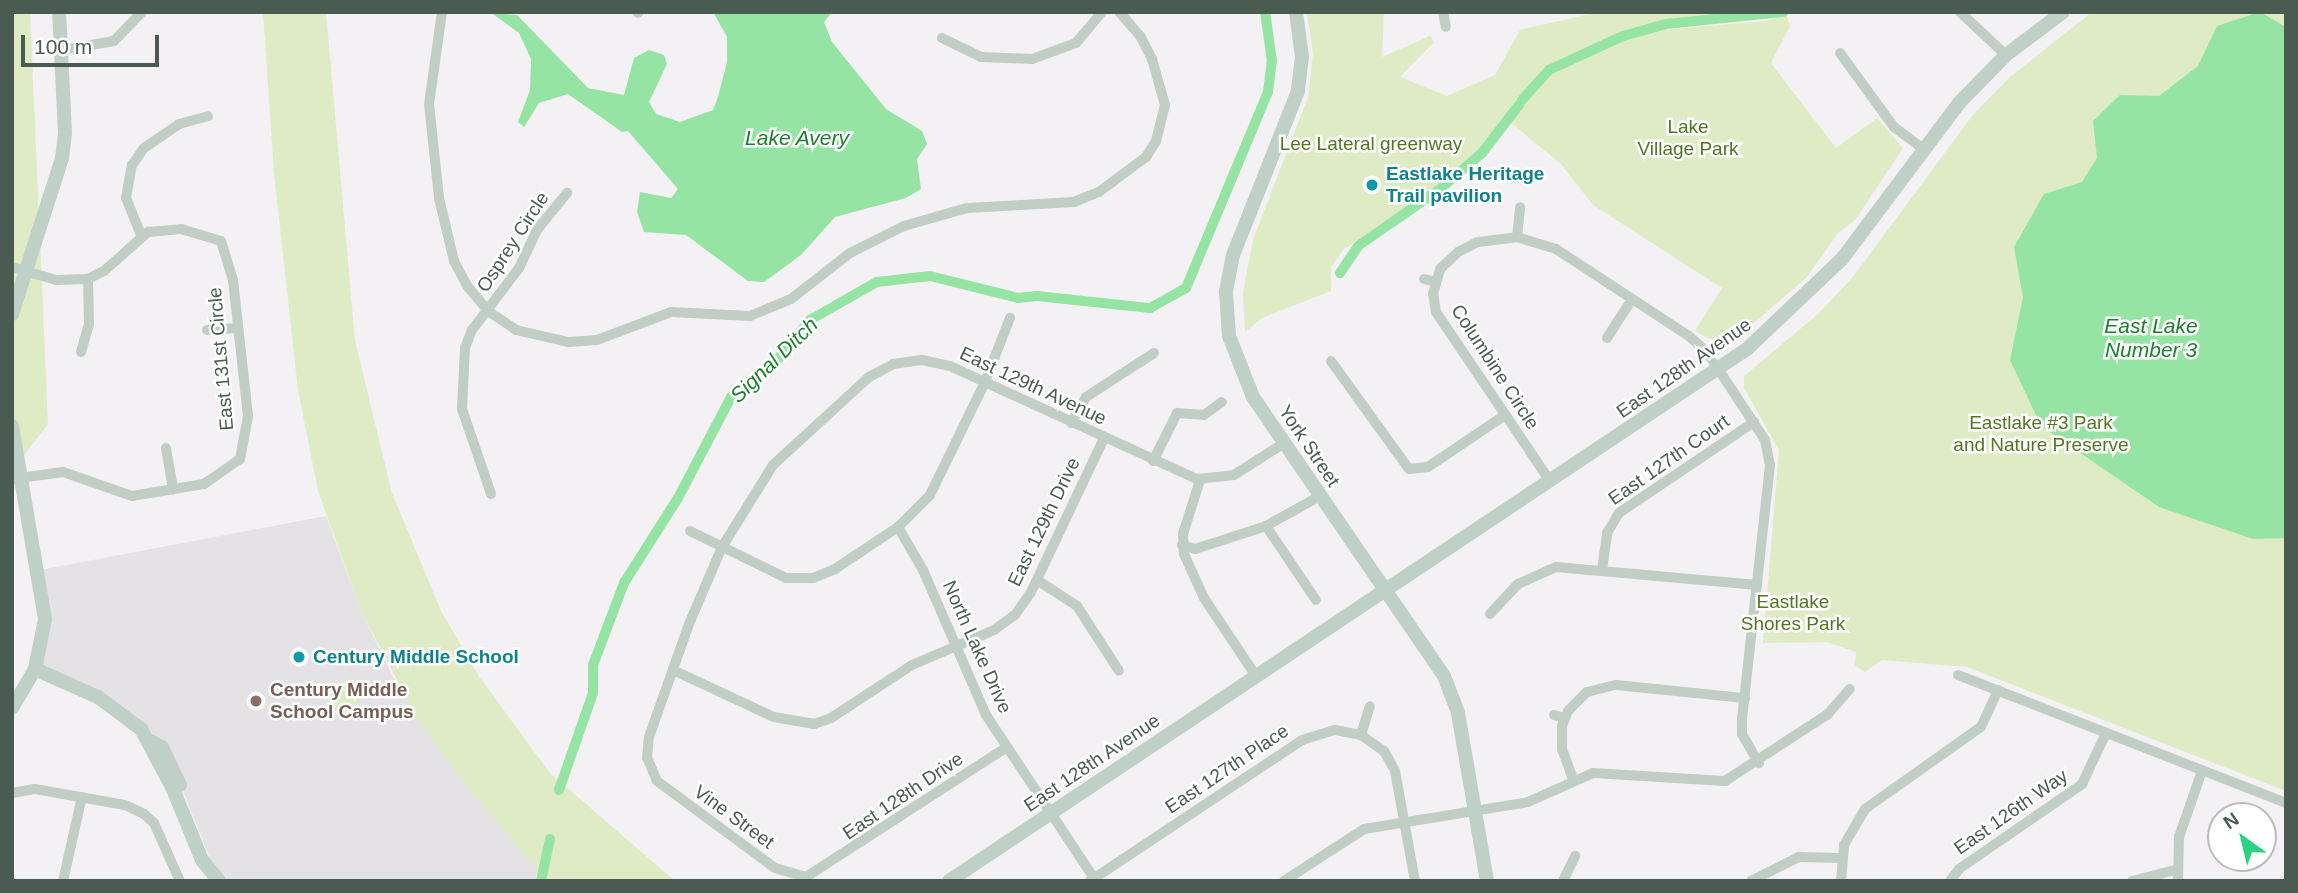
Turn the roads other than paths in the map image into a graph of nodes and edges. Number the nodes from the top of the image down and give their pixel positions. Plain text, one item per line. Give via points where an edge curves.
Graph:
1 (60, 12) edge
2 (142, 12) edge
3 (442, 12) edge
4 (1102, 12) edge
5 (1119, 12) edge
6 (1296, 12) edge
7 (1443, 12) edge
8 (1960, 12) edge
9 (2063, 12) edge
10 (1446, 27) dead end
11 (943, 38) dead end
12 (61, 50) junction
13 (1840, 53) dead end
14 (2006, 55) junction
15 (208, 116) dead end
16 (1924, 150) junction
17 (568, 193) dead end
18 (1520, 207) dead end
19 (141, 235) junction
20 (1517, 237) junction
21 (19, 269) edge
22 (88, 279) junction
23 (1424, 279) dead end
24 (1436, 282) junction
25 (1632, 299) junction
26 (488, 311) junction
27 (12, 314) edge
28 (1010, 318) dead end
29 (237, 328) junction
30 (207, 330) dead end
31 (1607, 338) dead end
32 (81, 352) dead end
33 (1154, 353) dead end
34 (1331, 361) dead end
35 (1719, 370) junction
36 (985, 382) junction
37 (1222, 402) dead end
38 (1505, 415) junction
39 (1754, 422) junction
40 (1071, 423) junction
41 (12, 426) edge
42 (1104, 438) junction
43 (1284, 443) junction
44 (166, 448) dead end
45 (1153, 461) junction
46 (17, 478) edge
47 (1200, 480) junction
48 (1550, 481) junction
49 (173, 489) junction
50 (491, 494) dead end
51 (1320, 496) junction
52 (1266, 526) junction
53 (898, 527) junction
54 (690, 531) dead end
55 (1182, 545) junction
56 (722, 547) junction
57 (1602, 570) junction
58 (1037, 580) junction
59 (1758, 585) junction
60 (1388, 589) junction
61 (1316, 600) dead end
62 (1490, 614) dead end
63 (955, 646) junction
64 (35, 669) junction
65 (673, 670) junction
66 (1119, 671) dead end
67 (1958, 675) dead end
68 (1256, 676) junction
69 (1850, 689) dead end
70 (1998, 690) junction
71 (1745, 698) junction
72 (1370, 706) dead end
73 (12, 708) edge
74 (2106, 733) junction
75 (1360, 735) junction
76 (1007, 747) junction
77 (647, 758) joint
78 (1759, 763) junction
79 (2203, 771) junction
80 (1573, 779) junction
81 (12, 793) edge
82 (82, 797) junction
83 (2286, 803) edge
84 (1476, 812) junction
85 (1051, 813) junction
86 (1404, 822) junction
87 (1574, 856) dead end
88 (1841, 858) junction
89 (818, 874) joint
90 (2176, 876) edge
91 (215, 879) edge
92 (1094, 880) edge
93 (63, 881) edge
94 (180, 881) edge
95 (949, 881) edge
96 (1284, 881) edge
97 (1415, 881) edge
98 (1488, 881) edge
99 (1563, 881) edge
100 (1751, 881) edge
101 (1841, 881) edge
102 (1950, 881) edge
103 (2132, 881) edge

1 - 12 street
2 - 12 street via 114,41
3 - 26 street via 429,92 439,198 454,261
4 - 11 street via 1076,43 1032,59 996,60
5 - 26 street via 1141,37 1165,105 1156,141 1146,157 1099,191 1074,202 967,208 904,226 850,253 791,299 750,316 671,312 597,340 568,342 516,330
6 - 43 street, York Street via 1302,57 1296,102 1233,255 1225,304 1239,372
7 - 10 street
8 - 14 street
9 - 14 street, East 128th Avenue
12 - 21 street via 62,158
13 - 16 street via 1894,127
14 - 16 street, East 128th Avenue via 1959,103
15 - 19 street via 179,124 144,148 132,165 126,198
16 - 35 street, East 128th Avenue via 1842,259 1786,316
17 - 26 street, Osprey Circle via 537,230 519,268
18 - 20 street
19 - 22 street via 104,271
19 - 29 street, East 131st Circle via 181,229 221,241 233,280
20 - 24 street via 1468,247 1444,264
20 - 25 street via 1556,249
21 - 22 street via 55,280
21 - 27 street
22 - 32 street via 89,324
23 - 24 street
24 - 38 street, Columbine Circle via 1436,312
25 - 31 street
25 - 35 street via 1689,336
26 - 50 street, Osprey Circle via 468,338 460,397
28 - 36 street
29 - 30 street
29 - 49 street, East 131st Circle via 248,416 240,459 215,479
33 - 40 street via 1086,397
34 - 38 street via 1402,464 1415,475
35 - 39 street
35 - 48 street, East 128th Avenue
36 - 40 street, East 129th Avenue
36 - 53 street via 930,495
36 - 56 street, East 129th Avenue via 950,366 922,360 877,371 773,465
37 - 45 street via 1204,415 1177,413
38 - 48 street, Columbine Circle
39 - 57 street, East 127th Court via 1619,513 1607,533
39 - 59 street via 1770,454
40 - 42 street, East 129th Avenue
41 - 46 street
42 - 45 street, East 129th Avenue
42 - 58 street, East 129th Drive
43 - 47 street via 1234,475
43 - 51 street, York Street
44 - 49 street
45 - 47 street, East 129th Avenue
46 - 49 street, East 131st Circle via 69,472 109,491 132,496
46 - 64 street via 45,604
47 - 55 street
48 - 60 street, East 128th Avenue
51 - 52 street
51 - 60 street, York Street
52 - 55 street via 1195,550
52 - 61 street
53 - 56 street via 835,569 813,578 786,578
53 - 63 street, North Lake Drive via 923,569
54 - 56 street
55 - 68 street via 1204,598
56 - 65 street, East 129th Avenue
57 - 59 street
57 - 62 street via 1556,567 1536,573 1504,595
58 - 63 street, East 129th Drive via 1015,615
58 - 66 street via 1077,606
59 - 71 street
60 - 68 street, East 128th Avenue
60 - 84 street, York Street via 1450,688
63 - 65 street, East 129th Drive via 912,665 831,718 803,725 774,718
63 - 76 street, North Lake Drive
64 - 73 street
64 - 91 street via 112,705 150,741 191,838
65 - 77 street, East 129th Avenue via 649,737
67 - 70 street
68 - 85 street, East 128th Avenue
69 - 78 street via 1828,714
70 - 74 street
70 - 88 street via 1981,727 1865,808 1849,833
71 - 78 street via 1742,734
71 - 80 street via 1608,686 1581,696 1559,717 1562,749
72 - 75 street
74 - 79 street
74 - 102 street, East 126th Way via 2082,784 1959,869
75 - 86 street via 1384,751 1395,771
75 - 92 street, East 127th Place via 1335,730 1302,740
76 - 85 street, North Lake Drive
76 - 89 street, East 128th Drive
77 - 89 street, Vine Street via 663,787 775,868 799,878
78 - 80 street via 1717,782 1602,772
79 - 83 street
79 - 90 street via 2179,837
80 - 84 street via 1535,800
81 - 82 street via 35,789
82 - 93 street
82 - 94 street via 144,814 154,823
84 - 86 street
84 - 98 street, York Street
85 - 92 street, North Lake Drive
85 - 95 street, East 128th Avenue
86 - 96 street via 1351,835
86 - 97 street
87 - 99 street
88 - 100 street via 1799,857
88 - 101 street
90 - 103 street

